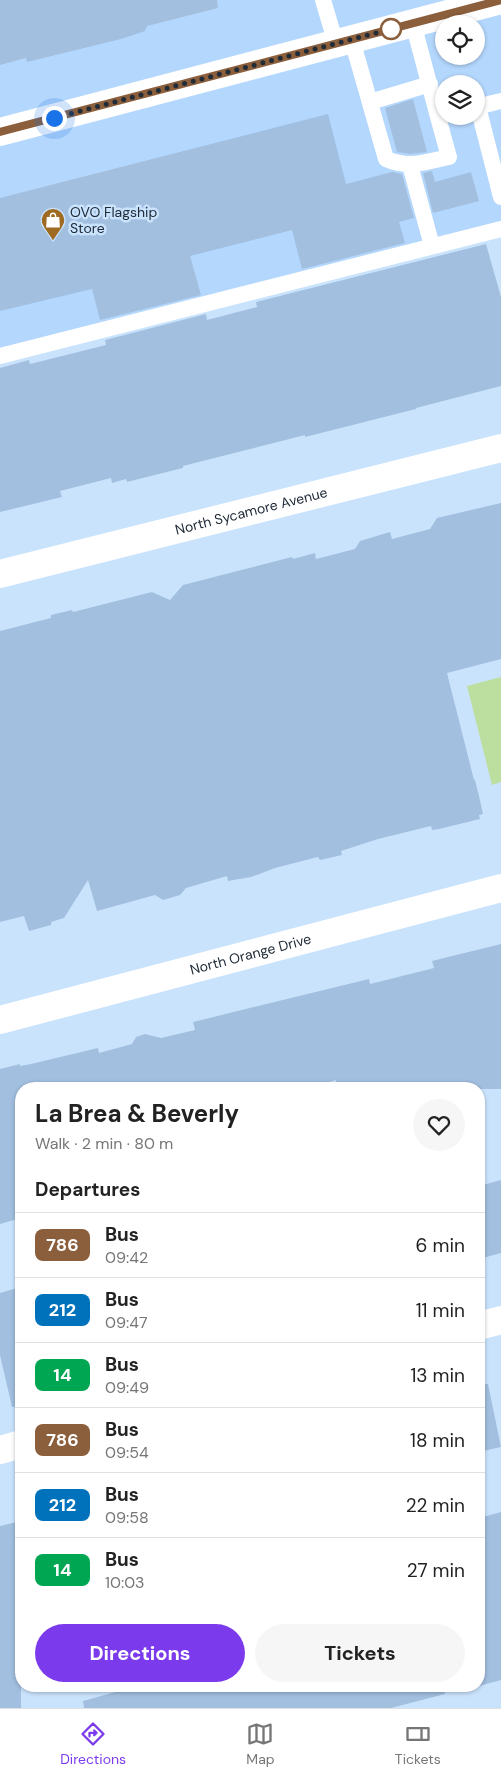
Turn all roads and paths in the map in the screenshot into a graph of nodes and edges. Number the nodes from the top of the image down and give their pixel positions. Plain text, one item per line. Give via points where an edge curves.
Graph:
1 (323, 0) edge
2 (501, 0) edge
3 (414, 23) junction
4 (344, 42) junction
5 (430, 84) junction
6 (435, 99) edge
7 (501, 101) edge
8 (370, 102) junction
9 (485, 105) edge
10 (443, 125) edge
11 (482, 125) edge
12 (0, 132) edge
13 (410, 165) junction
14 (501, 197) edge
15 (501, 229) edge
16 (432, 246) junction
17 (0, 356) edge
18 (501, 448) edge
19 (0, 574) edge
20 (501, 888) edge
21 (0, 1020) edge
22 (501, 1320) edge
23 (485, 1324) edge
24 (15, 1446) edge
25 (0, 1450) edge

1 - 4 lane
2 - 3 street
3 - 4 street
3 - 5 lane
4 - 8 lane
4 - 12 street
5 - 6 lane
5 - 8 lane
7 - 9 lane
8 - 13 lane via 386,159
10 - 13 lane via 449,157
11 - 14 lane
13 - 16 lane
15 - 16 lane
16 - 17 lane
18 - 19 street, North Sycamore Avenue
20 - 21 street, North Orange Drive
22 - 23 street
24 - 25 street

